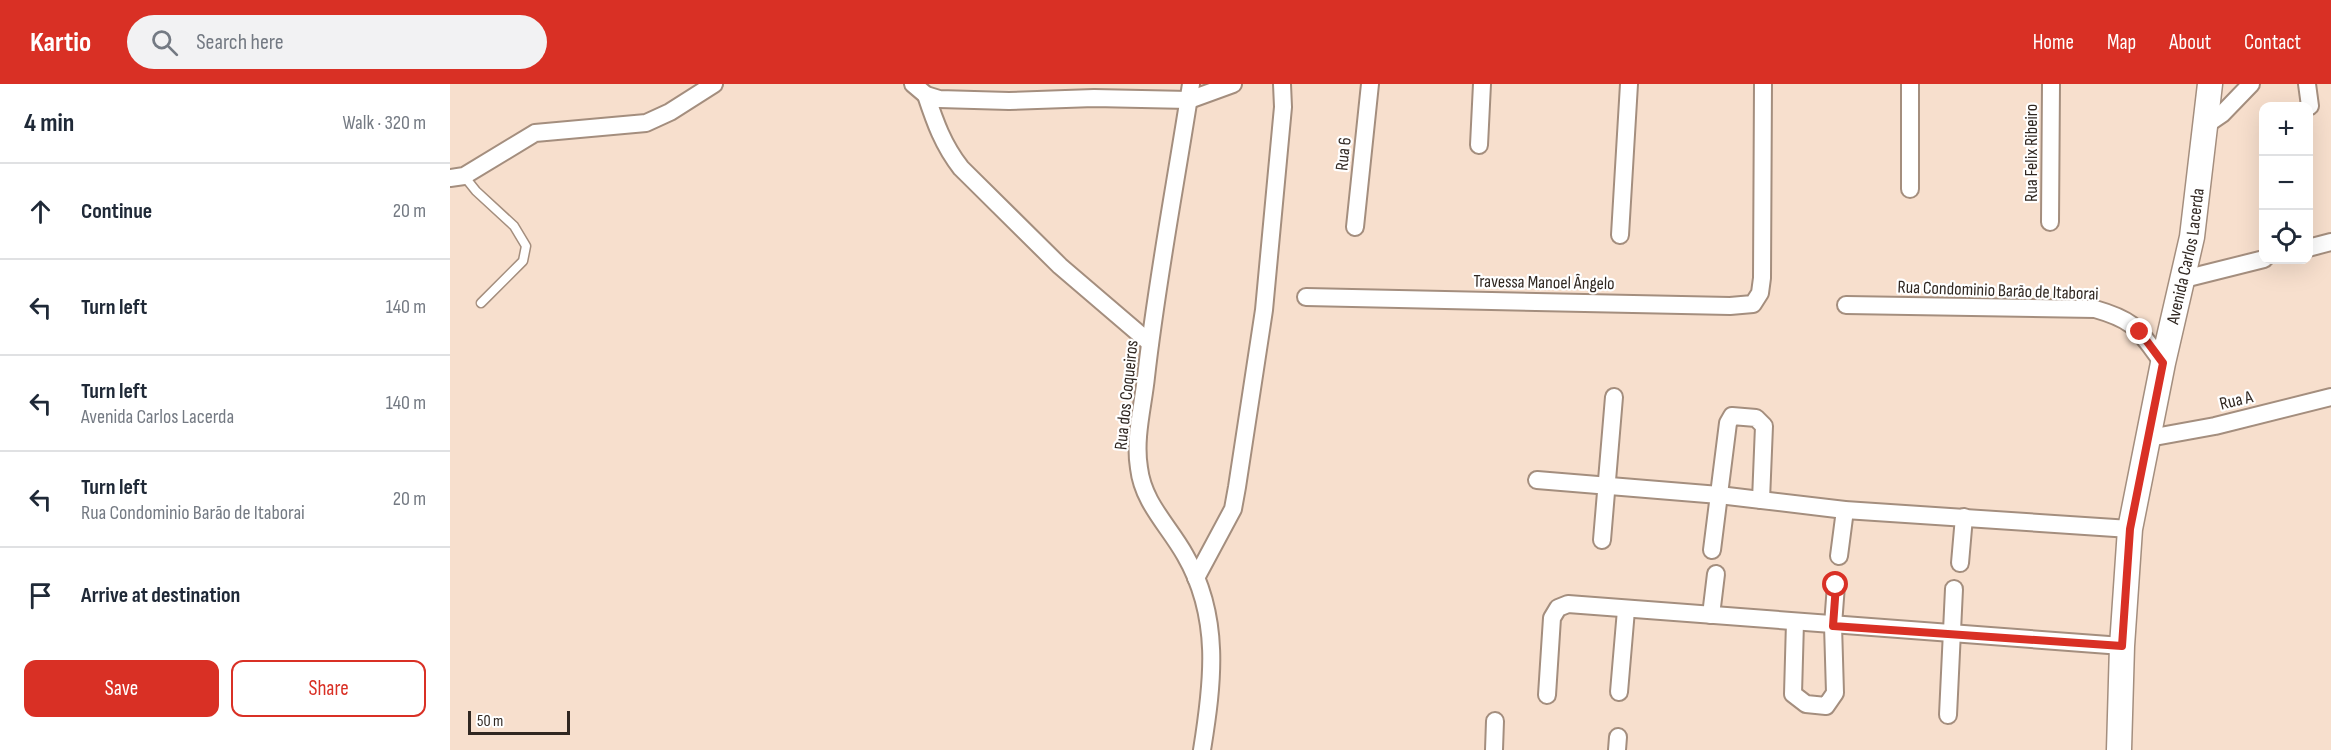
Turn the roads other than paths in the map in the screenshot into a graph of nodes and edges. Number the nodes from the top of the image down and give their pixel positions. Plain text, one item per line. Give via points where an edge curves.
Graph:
1 (714, 84) edge
2 (913, 84) edge
3 (1233, 84) edge
4 (1282, 84) edge
5 (1370, 84) edge
6 (1482, 84) edge
7 (1629, 84) edge
8 (1763, 84) edge
9 (1910, 84) edge
10 (2051, 84) edge
11 (2210, 84) edge
12 (2252, 84) edge
13 (2307, 84) edge
14 (1190, 92) edge
15 (926, 95) junction
16 (2309, 102) edge
17 (2203, 127) junction
18 (1479, 145) dead end
19 (457, 177) edge
20 (1910, 189) dead end
21 (2050, 222) dead end
22 (1355, 227) dead end
23 (1620, 235) dead end
24 (2331, 242) edge
25 (2313, 247) edge
26 (2259, 260) edge
27 (2184, 279) junction
28 (1306, 297) dead end
29 (481, 303) dead end
30 (1846, 305) dead end
31 (1150, 343) junction
32 (2163, 363) junction
33 (1614, 397) dead end
34 (2331, 397) edge
35 (2149, 438) junction
36 (1537, 480) dead end
37 (1606, 486) junction
38 (1719, 495) junction
39 (1761, 500) junction
40 (1845, 510) junction
41 (1964, 517) junction
42 (2130, 529) junction
43 (1602, 540) dead end
44 (1712, 550) dead end
45 (1839, 556) dead end
46 (1960, 563) dead end
47 (1716, 573) dead end
48 (1196, 578) junction
49 (1836, 585) dead end
50 (1954, 589) dead end
51 (1626, 610) junction
52 (1711, 615) junction
53 (1795, 622) junction
54 (1833, 626) junction
55 (1953, 632) junction
56 (2122, 646) junction
57 (1619, 692) dead end
58 (1547, 695) dead end
59 (1948, 715) dead end
60 (1496, 721) dead end
61 (1202, 750) edge
62 (1494, 750) edge
63 (2119, 750) edge

1 - 19 street via 646,123 536,133
2 - 15 street
3 - 14 street
4 - 48 street via 1267,280 1238,487 1233,509
5 - 22 street, Rua 6
6 - 18 street
7 - 23 street
8 - 28 street, Travessa Manoel Ângelo via 1762,278 1760,293 1749,306
9 - 20 street
10 - 21 street, Rua Felix Ribeiro
11 - 17 street, Avenida Carlos Lacerda
12 - 17 street
13 - 16 street
14 - 15 street via 960,101
14 - 31 street, Rua dos Coqueiros
15 - 31 street via 948,152 972,180 1060,266
17 - 27 street, Avenida Carlos Lacerda
19 - 29 lane via 514,226 526,246 523,261
24 - 25 street
26 - 27 street
27 - 32 street, Avenida Carlos Lacerda
30 - 32 street, Rua Condominio Barão de Itaborai via 2095,309 2124,318
31 - 48 street, Rua dos Coqueiros via 1138,467 1157,515 1185,554
32 - 35 street, Avenida Carlos Lacerda
33 - 37 street
34 - 35 street, Rua A
35 - 42 street, Avenida Carlos Lacerda
36 - 37 street
37 - 38 street
37 - 43 street
38 - 39 street
38 - 39 street via 1728,423 1735,415 1756,418 1764,426
38 - 44 street
39 - 40 street
40 - 41 street
40 - 45 street
41 - 42 street
41 - 46 street
42 - 56 street, Avenida Carlos Lacerda
47 - 52 street
48 - 61 street, Rua dos Coqueiros via 1204,598 1213,650 1212,689
49 - 54 street
50 - 55 street
51 - 52 street
51 - 57 street
51 - 58 street via 1568,604 1556,610 1552,618
52 - 53 street
53 - 54 street
53 - 54 street via 1793,694 1806,704 1822,706 1832,701 1835,693
54 - 55 street
55 - 56 street
55 - 59 street
56 - 63 street, Avenida Carlos Lacerda
60 - 62 street

